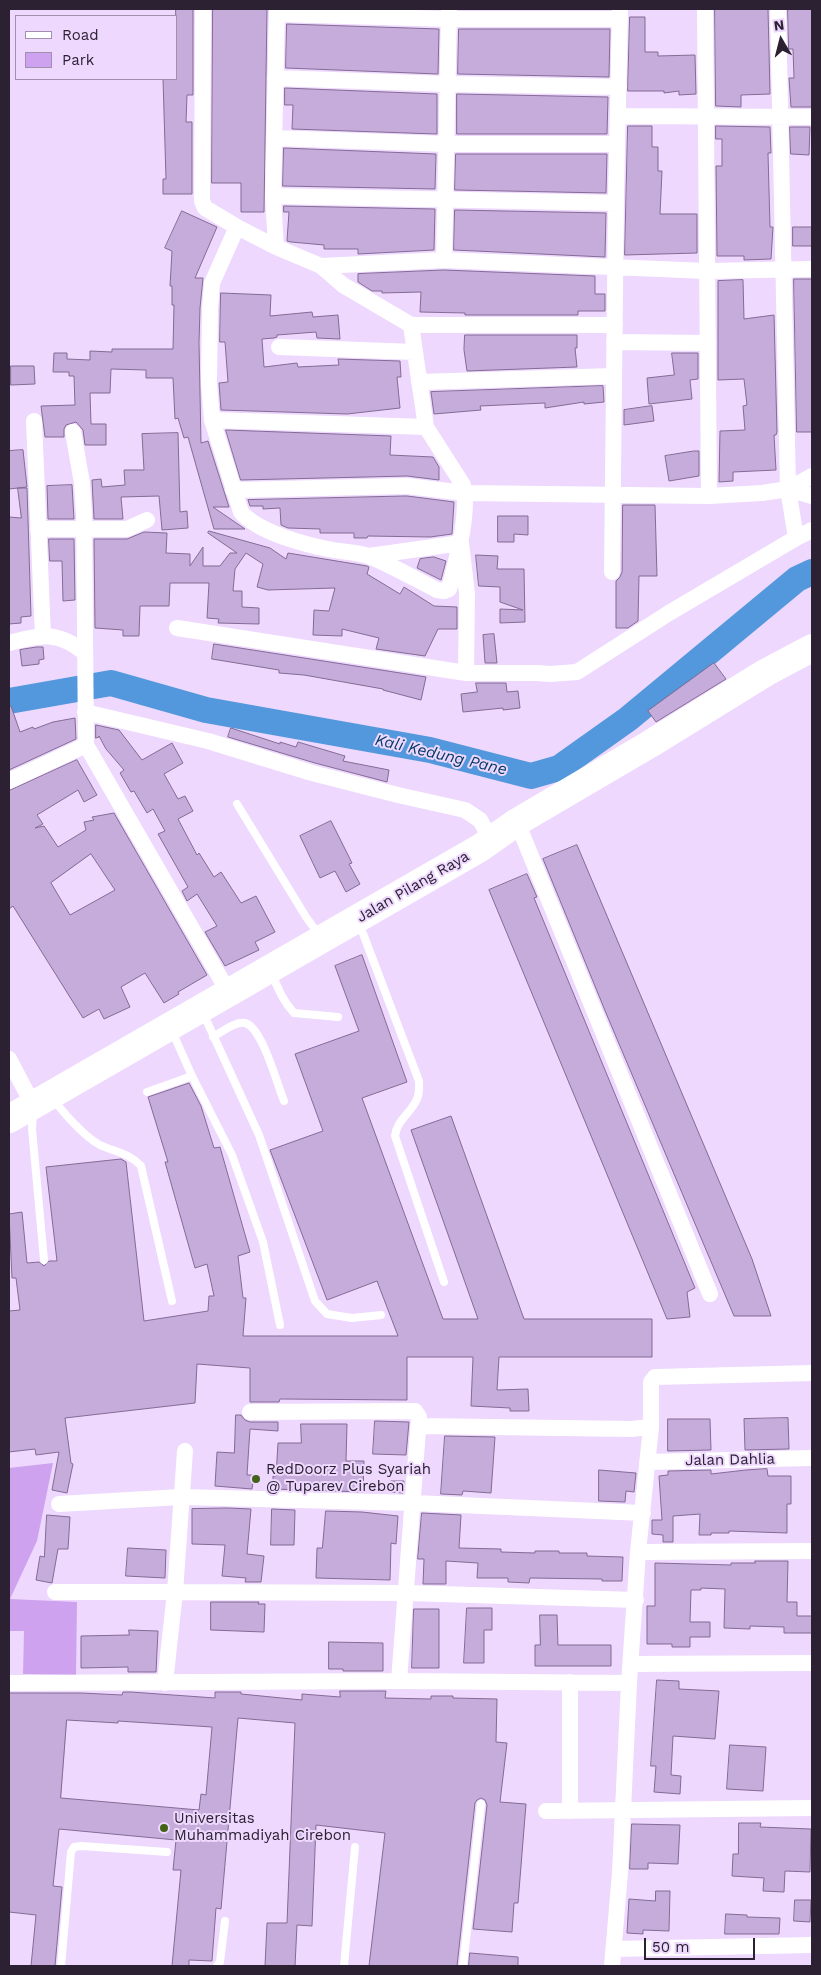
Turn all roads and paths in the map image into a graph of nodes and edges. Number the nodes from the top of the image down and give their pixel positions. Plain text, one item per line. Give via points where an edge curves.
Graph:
1 (204, 9) edge
2 (705, 9) edge
3 (778, 9) edge
4 (277, 11) edge
5 (449, 14) edge
6 (620, 14) edge
7 (275, 78) junction
8 (447, 84) junction
9 (619, 87) junction
10 (618, 116) junction
11 (812, 117) edge
12 (705, 118) junction
13 (780, 118) junction
14 (274, 138) junction
15 (447, 144) junction
16 (617, 144) junction
17 (273, 196) junction
18 (445, 200) junction
19 (616, 203) junction
20 (237, 227) junction
21 (276, 247) junction
22 (444, 260) junction
23 (321, 266) junction
24 (615, 266) junction
25 (812, 269) edge
26 (784, 270) junction
27 (707, 271) junction
28 (411, 325) junction
29 (615, 325) junction
30 (614, 342) junction
31 (708, 343) junction
32 (279, 347) dead end
33 (415, 352) junction
34 (614, 376) junction
35 (419, 382) junction
36 (212, 420) junction
37 (34, 421) dead end
38 (426, 427) junction
39 (73, 432) dead end
40 (812, 476) edge
41 (233, 490) junction
42 (788, 490) junction
43 (465, 493) junction
44 (612, 495) junction
45 (709, 496) junction
46 (812, 496) edge
47 (147, 520) dead end
48 (38, 529) junction
49 (85, 529) junction
50 (812, 530) edge
51 (796, 538) junction
52 (461, 543) junction
53 (369, 556) junction
54 (612, 572) dead end
55 (177, 628) dead end
56 (43, 636) junction
57 (9, 642) edge
58 (812, 648) edge
59 (85, 656) junction
60 (466, 673) junction
61 (86, 708) junction
62 (86, 745) junction
63 (9, 781) edge
64 (237, 804) dead end
65 (517, 822) junction
66 (492, 841) junction
67 (357, 918) junction
68 (322, 939) junction
69 (271, 968) junction
70 (229, 993) junction
71 (202, 1008) junction
72 (338, 1017) dead end
73 (171, 1026) junction
74 (213, 1036) junction
75 (9, 1058) edge
76 (192, 1076) junction
77 (147, 1092) dead end
78 (42, 1100) junction
79 (284, 1101) dead end
80 (9, 1119) edge
81 (44, 1260) dead end
82 (444, 1282) dead end
83 (710, 1294) dead end
84 (172, 1301) dead end
85 (382, 1315) dead end
86 (280, 1325) dead end
87 (812, 1373) edge
88 (250, 1412) dead end
89 (420, 1426) junction
90 (652, 1427) junction
91 (185, 1451) dead end
92 (812, 1458) edge
93 (647, 1462) junction
94 (181, 1497) junction
95 (414, 1503) junction
96 (59, 1504) dead end
97 (643, 1512) junction
98 (812, 1551) edge
99 (638, 1552) junction
100 (55, 1592) dead end
101 (175, 1592) junction
102 (407, 1593) junction
103 (636, 1600) junction
104 (631, 1664) junction
105 (812, 1664) edge
106 (399, 1681) junction
107 (570, 1682) junction
108 (9, 1683) edge
109 (165, 1683) junction
110 (629, 1683) junction
111 (481, 1804) dead end
112 (812, 1808) edge
113 (624, 1810) junction
114 (546, 1811) dead end
115 (570, 1811) junction
116 (355, 1847) dead end
117 (167, 1852) dead end
118 (225, 1921) dead end
119 (812, 1945) edge
120 (614, 1949) junction
121 (61, 1966) edge
122 (217, 1966) edge
123 (344, 1966) edge
124 (463, 1966) edge
125 (612, 1966) edge

1 - 20 street via 202,200 205,208
2 - 12 street
3 - 13 street
4 - 5 street
4 - 7 street
5 - 6 street
5 - 8 street
6 - 9 street
7 - 8 street
7 - 14 street
8 - 9 street
8 - 15 street
9 - 10 street
10 - 12 street
10 - 16 street
11 - 13 street
12 - 13 street
12 - 27 street
13 - 26 street
14 - 15 street
14 - 17 street
15 - 16 street
15 - 18 street
16 - 19 street
17 - 18 street
17 - 21 street
18 - 19 street
18 - 22 street
19 - 24 street
20 - 21 street
20 - 36 street via 212,283 208,383
21 - 23 street
22 - 23 street
22 - 24 street
23 - 28 street via 343,285
24 - 27 street
24 - 29 street
25 - 26 street
26 - 27 street
26 - 42 street
27 - 31 street
28 - 29 street
28 - 33 street
29 - 30 street
30 - 31 street
30 - 34 street
31 - 45 street
32 - 33 street
33 - 35 street
34 - 35 street
34 - 44 street
35 - 38 street
36 - 38 street
36 - 41 street
37 - 48 street
38 - 43 street
39 - 49 street via 82,483
40 - 42 street
41 - 43 street via 407,486
41 - 53 street via 241,512 262,527 313,547
42 - 45 street
42 - 46 street
42 - 51 street
43 - 44 street
43 - 52 street
44 - 45 street
44 - 54 street
47 - 49 street via 127,529
48 - 49 street
48 - 56 street
49 - 59 street
50 - 51 street
51 - 60 street via 577,672
52 - 53 street
52 - 53 street via 449,589 444,592
52 - 60 street via 467,594
55 - 60 street
56 - 57 street
56 - 59 street via 64,639
58 - 65 highway, Jalan Pilang Raya
59 - 61 street
61 - 62 street
61 - 66 street via 312,772 465,810 480,820
62 - 63 street
62 - 70 street
64 - 68 lane
65 - 66 highway, Jalan Pilang Raya
65 - 83 street
66 - 67 highway, Jalan Pilang Raya
67 - 68 highway, Jalan Pilang Raya
67 - 82 lane via 419,1081 416,1101 400,1121 395,1136
68 - 69 highway, Jalan Pilang Raya
69 - 70 highway, Jalan Pilang Raya
69 - 72 lane via 278,990 294,1013
70 - 71 highway, Jalan Pilang Raya
71 - 73 highway, Jalan Pilang Raya
71 - 74 lane
73 - 76 lane
73 - 78 highway, Jalan Pilang Raya
74 - 79 lane via 236,1024 244,1022 251,1026 263,1045
74 - 85 lane via 259,1135 316,1302 327,1314 352,1318
75 - 78 street
76 - 77 lane
76 - 86 lane via 232,1155 263,1242
78 - 80 highway, Jalan Pilang Raya
78 - 81 lane via 32,1129
78 - 84 lane via 61,1111 98,1144 130,1156 141,1166
87 - 90 street via 655,1377 651,1382
88 - 89 street via 415,1412
89 - 90 street
89 - 95 street
90 - 93 street
91 - 94 street
92 - 93 street, Jalan Dahlia
93 - 97 street
94 - 95 street
94 - 96 street
94 - 101 street
95 - 97 street
95 - 102 street
97 - 99 street
98 - 99 street
99 - 103 street
100 - 101 street
101 - 102 street
101 - 109 street
102 - 103 street
102 - 106 street
103 - 104 street
104 - 105 street
104 - 110 street
106 - 107 street
106 - 109 street
107 - 110 street
107 - 115 street
108 - 109 street
110 - 113 street
111 - 124 lane
112 - 113 street
113 - 115 street
113 - 120 street
114 - 115 street
116 - 123 lane
117 - 121 lane via 74,1847
118 - 122 lane
119 - 120 street
120 - 125 street

